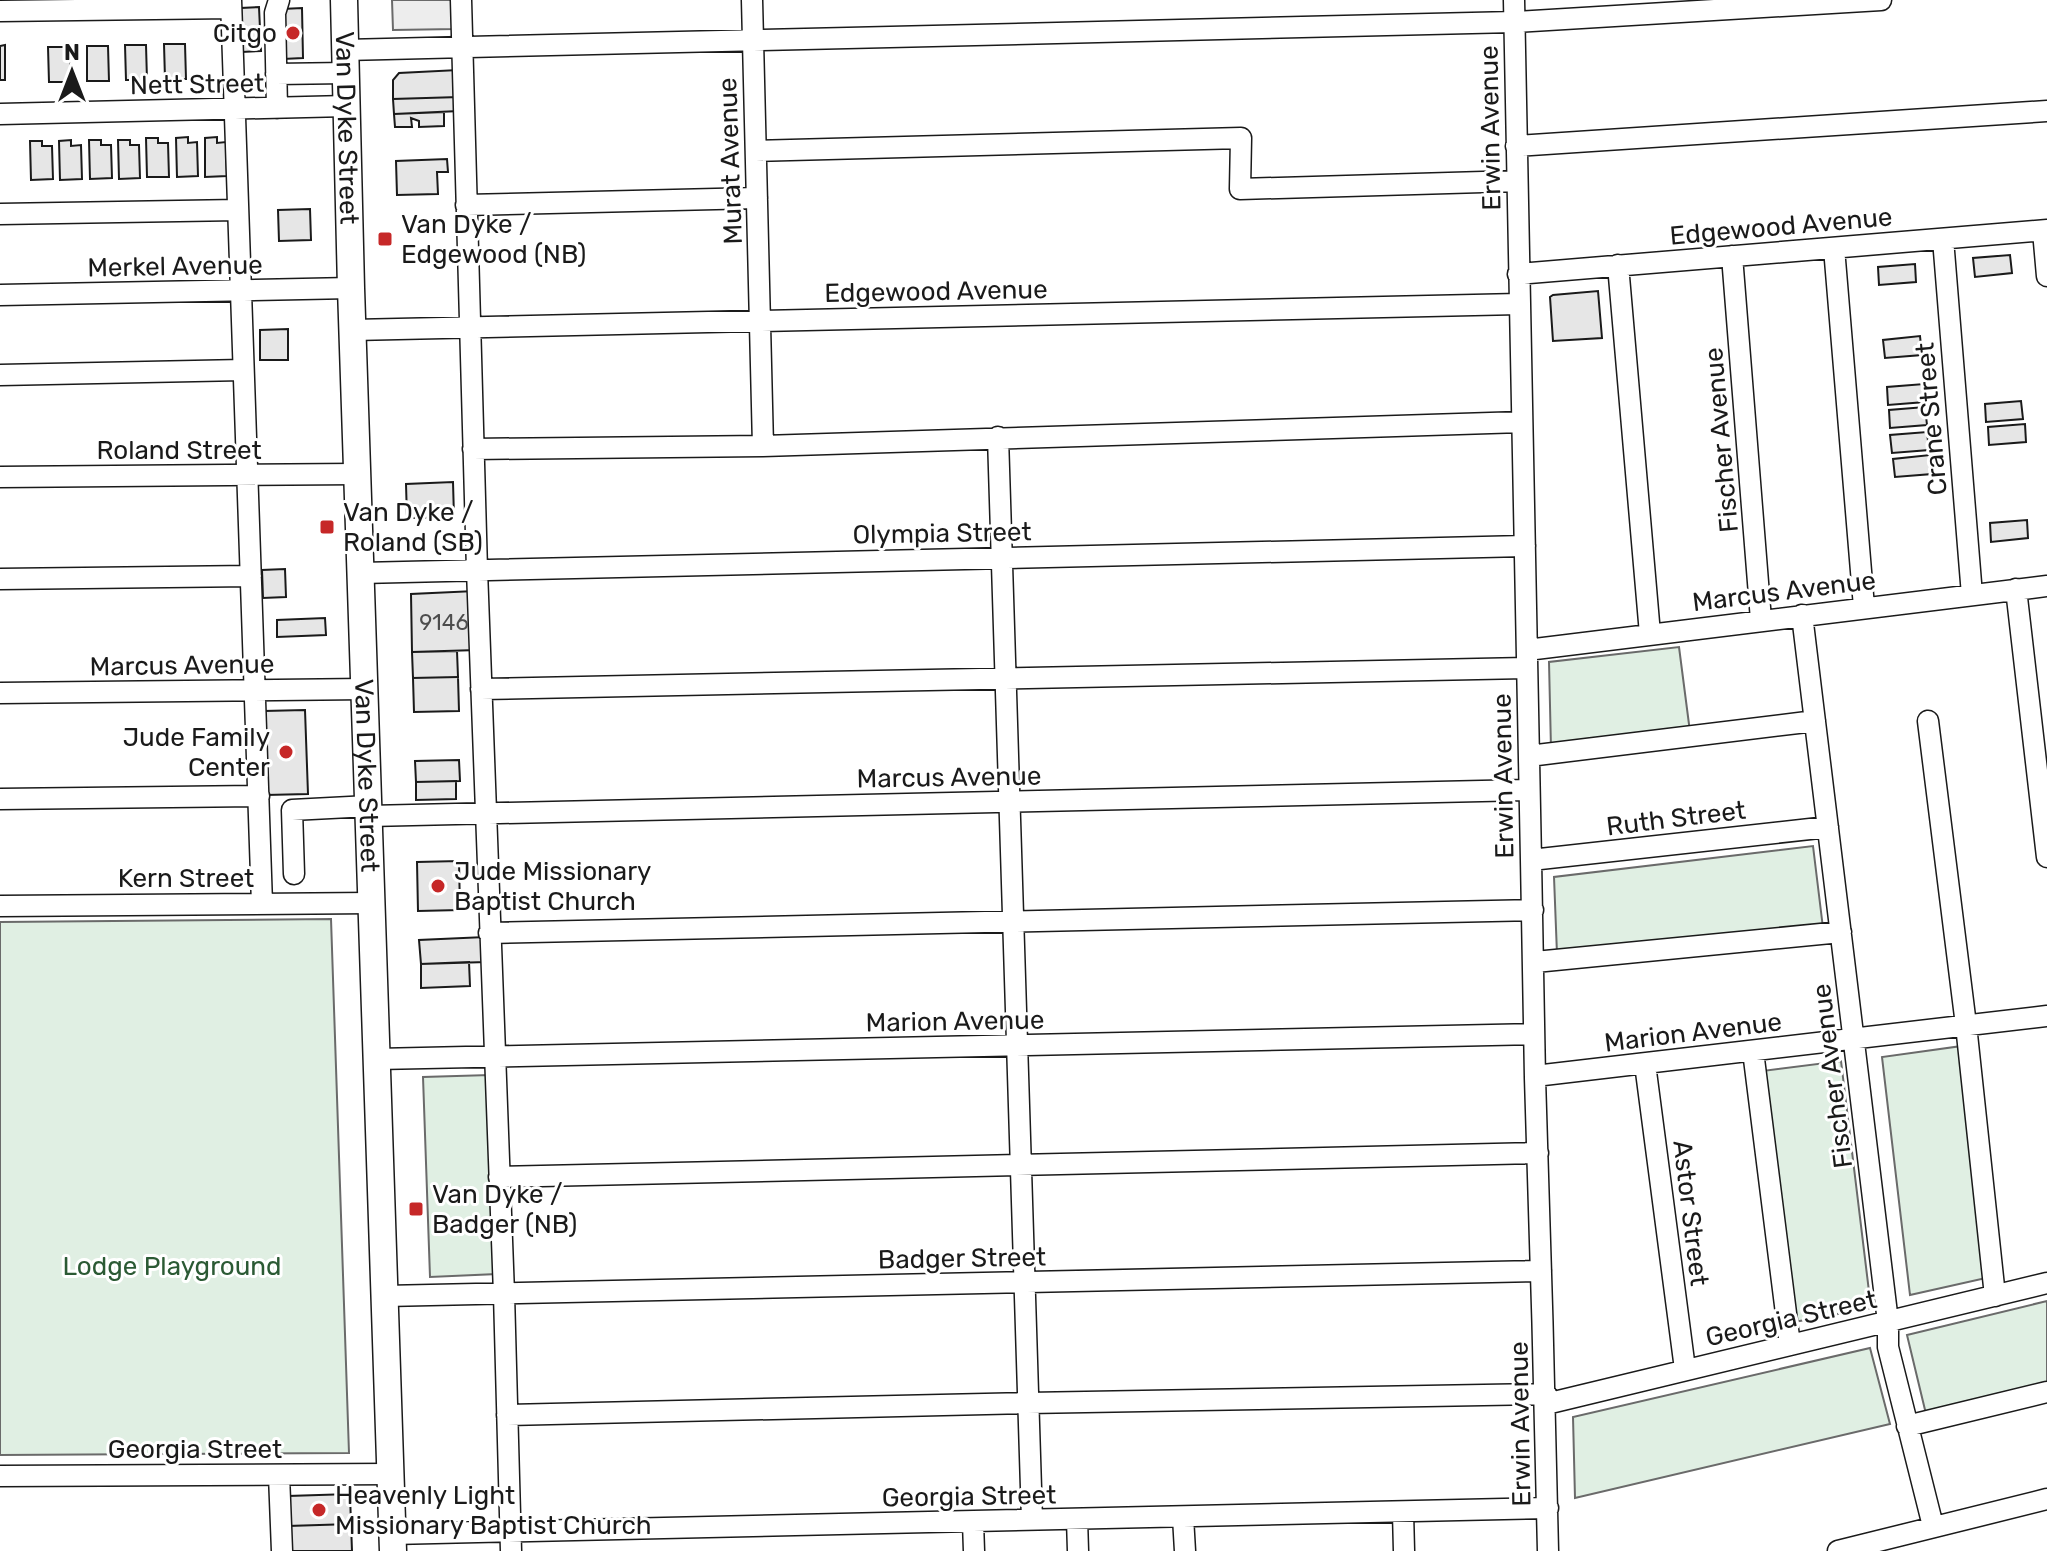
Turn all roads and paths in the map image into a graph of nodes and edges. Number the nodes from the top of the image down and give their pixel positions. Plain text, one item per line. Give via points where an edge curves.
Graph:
1 (279, 0) edge
2 (344, 0) edge
3 (461, 0) edge
4 (752, 0) edge
5 (1514, 0) edge
6 (1881, 0) edge
7 (231, 4) edge
8 (0, 11) edge
9 (1514, 22) junction
10 (753, 40) junction
11 (462, 47) junction
12 (346, 61) junction
13 (276, 74) junction
14 (347, 106) junction
15 (277, 108) junction
16 (236, 109) junction
17 (2047, 111) edge
18 (0, 114) edge
19 (1516, 146) junction
20 (756, 151) junction
21 (1517, 181) junction
22 (757, 198) junction
23 (466, 205) junction
24 (238, 210) junction
25 (0, 214) edge
26 (2045, 230) edge
27 (1943, 239) junction
28 (1834, 248) junction
29 (1732, 256) junction
30 (1618, 265) junction
31 (1518, 274) junction
32 (2047, 276) edge
33 (351, 288) junction
34 (241, 290) junction
35 (0, 295) edge
36 (1519, 304) junction
37 (761, 321) junction
38 (470, 328) junction
39 (353, 330) junction
40 (243, 370) junction
41 (0, 375) edge
42 (1522, 422) junction
43 (998, 437) junction
44 (763, 446) junction
45 (473, 449) junction
46 (358, 474) junction
47 (247, 475) junction
48 (0, 477) edge
49 (1525, 546) junction
50 (1002, 558) junction
51 (477, 570) junction
52 (361, 573) junction
53 (251, 576) junction
54 (0, 579) edge
55 (2047, 586) edge
56 (2016, 589) junction
57 (1972, 595) junction
58 (1864, 607) junction
59 (1802, 615) junction
60 (1761, 620) junction
61 (1650, 634) junction
62 (1527, 659) junction
63 (1005, 679) junction
64 (365, 689) junction
65 (481, 689) junction
66 (255, 690) junction
67 (0, 693) edge
68 (1815, 721) junction
69 (1928, 721) dead end
70 (1529, 756) junction
71 (1529, 790) junction
72 (259, 796) junction
73 (0, 799) edge
74 (1009, 802) junction
75 (369, 811) junction
76 (485, 813) junction
77 (1828, 827) junction
78 (2047, 857) edge
79 (1531, 860) junction
80 (294, 874) dead end
81 (372, 903) junction
82 (262, 904) junction
83 (0, 906) edge
84 (1533, 910) junction
85 (1013, 922) junction
86 (1841, 932) junction
87 (489, 933) junction
88 (1535, 962) junction
89 (2047, 1016) edge
90 (1966, 1025) junction
91 (1534, 1034) junction
92 (1853, 1039) junction
93 (1017, 1046) junction
94 (1753, 1051) junction
95 (494, 1057) junction
96 (377, 1059) junction
97 (1645, 1064) junction
98 (1535, 1076) junction
99 (1538, 1153) junction
100 (1021, 1165) junction
101 (499, 1177) junction
102 (1541, 1271) junction
103 (1025, 1282) junction
104 (2047, 1283) edge
105 (504, 1294) junction
106 (385, 1296) junction
107 (1995, 1296) junction
108 (1888, 1322) junction
109 (1790, 1345) junction
110 (1685, 1369) junction
111 (2047, 1392) edge
112 (1546, 1399) junction
113 (1028, 1403) junction
114 (507, 1415) junction
115 (1907, 1426) junction
116 (390, 1474) junction
117 (279, 1475) junction
118 (0, 1476) edge
119 (2047, 1499) edge
120 (1548, 1508) junction
121 (1403, 1512) junction
122 (1183, 1517) junction
123 (1077, 1519) junction
124 (1032, 1520) junction
125 (973, 1522) junction
126 (1933, 1526) junction
127 (511, 1541) edge
128 (392, 1542) edge
129 (1875, 1547) edge
130 (282, 1551) edge
131 (974, 1551) edge
132 (1078, 1551) edge
133 (1185, 1551) edge
134 (1404, 1551) edge
135 (1548, 1551) edge
136 (1838, 1551) edge

1 - 13 street
2 - 12 main road, Van Dyke Street
3 - 11 street
4 - 10 street, Murat Avenue
5 - 9 street, Erwin Avenue
6 - 9 street
7 - 8 street
7 - 16 street
9 - 10 street
9 - 19 street, Erwin Avenue
10 - 11 street
10 - 20 street, Murat Avenue
11 - 12 street
11 - 23 street
12 - 13 street
12 - 14 main road, Van Dyke Street
13 - 15 street
14 - 15 street, Nett Street
14 - 33 main road, Van Dyke Street
15 - 16 street, Nett Street
16 - 18 street, Nett Street
16 - 24 street
17 - 19 street
19 - 21 street, Erwin Avenue
20 - 21 street via 1241,138 1240,189
20 - 22 street, Murat Avenue
21 - 31 street, Erwin Avenue
22 - 23 street
22 - 37 street, Murat Avenue
23 - 38 street
24 - 25 street
24 - 34 street
26 - 27 street, Edgewood Avenue
26 - 32 street
27 - 28 street, Edgewood Avenue
27 - 57 street, Crane Street
28 - 29 street, Edgewood Avenue
28 - 58 street
29 - 30 street, Edgewood Avenue
29 - 60 street, Fischer Avenue
30 - 31 street, Edgewood Avenue
30 - 61 street
31 - 36 street, Erwin Avenue
33 - 34 street, Merkel Avenue
33 - 39 main road, Van Dyke Street
34 - 35 street, Merkel Avenue
34 - 40 street
36 - 37 street, Edgewood Avenue
36 - 42 street, Erwin Avenue
37 - 38 street, Edgewood Avenue
37 - 44 street, Murat Avenue
38 - 39 street, Edgewood Avenue
38 - 45 street
39 - 46 main road, Van Dyke Street
40 - 41 street
40 - 47 street
42 - 43 street
42 - 49 street, Erwin Avenue
43 - 44 street
43 - 50 street
44 - 45 street
45 - 51 street
46 - 47 street, Roland Street
46 - 52 main road, Van Dyke Street
47 - 48 street, Roland Street
47 - 53 street
49 - 50 street, Olympia Street
49 - 62 street, Erwin Avenue
50 - 51 street, Olympia Street
50 - 63 street
51 - 52 street, Olympia Street
51 - 65 street
52 - 64 main road, Van Dyke Street
53 - 54 street
53 - 66 street
55 - 56 street, Marcus Avenue
56 - 57 street, Marcus Avenue
56 - 78 street
57 - 58 street, Marcus Avenue
58 - 59 street, Marcus Avenue
59 - 60 street, Marcus Avenue
59 - 68 street, Fischer Avenue
60 - 61 street, Marcus Avenue
61 - 62 street, Marcus Avenue
62 - 63 street, Marcus Avenue
62 - 70 street, Erwin Avenue
63 - 65 street, Marcus Avenue
63 - 74 street
64 - 66 street, Marcus Avenue
64 - 75 main road, Van Dyke Street
65 - 76 street
66 - 67 street, Marcus Avenue
66 - 72 street
68 - 70 street
68 - 77 street, Fischer Avenue
69 - 90 street
70 - 71 street, Erwin Avenue
71 - 74 street, Marcus Avenue
71 - 79 street, Erwin Avenue
72 - 73 street
72 - 82 street
74 - 76 street, Marcus Avenue
74 - 85 street
75 - 76 street, Marcus Avenue
75 - 80 street, Marcus Avenue via 292,810
75 - 81 main road, Van Dyke Street
76 - 87 street
77 - 79 street, Ruth Street
77 - 86 street, Fischer Avenue
79 - 84 street, Erwin Avenue
81 - 82 street, Kern Street
81 - 96 main road, Van Dyke Street
82 - 83 street, Kern Street
84 - 85 street
84 - 88 street, Erwin Avenue
85 - 87 street
85 - 93 street
86 - 88 street
86 - 92 street, Fischer Avenue
87 - 95 street
88 - 91 street, Erwin Avenue
89 - 90 street, Marion Avenue
90 - 92 street, Marion Avenue
90 - 107 street
91 - 93 street, Marion Avenue
91 - 98 street, Erwin Avenue
92 - 94 street, Marion Avenue
92 - 108 street, Fischer Avenue
93 - 95 street, Marion Avenue
93 - 100 street
94 - 97 street, Marion Avenue
94 - 109 street
95 - 96 street, Marion Avenue
95 - 101 street
96 - 106 main road, Van Dyke Street
97 - 98 street, Marion Avenue
97 - 110 street, Astor Street
98 - 99 street, Erwin Avenue
99 - 100 street
99 - 102 street, Erwin Avenue
100 - 101 street
100 - 103 street
101 - 105 street
102 - 103 street, Badger Street
102 - 112 street, Erwin Avenue
103 - 105 street, Badger Street
103 - 113 street
104 - 107 street, Georgia Street
105 - 106 street, Badger Street
105 - 114 street
106 - 116 main road, Van Dyke Street
107 - 108 street, Georgia Street
108 - 109 street, Georgia Street
108 - 115 street, Fischer Avenue via 1888,1347
109 - 110 street, Georgia Street
110 - 112 street, Georgia Street
111 - 115 street
112 - 113 street, Georgia Street
112 - 120 street, Erwin Avenue
113 - 114 street, Georgia Street
113 - 124 street
114 - 127 street
115 - 126 street, Fischer Avenue
116 - 117 street, Georgia Street
116 - 128 main road, Van Dyke Street
117 - 118 street, Georgia Street
117 - 130 street
119 - 126 street
120 - 121 street, Georgia Street
120 - 135 street, Erwin Avenue
121 - 122 street, Georgia Street
121 - 134 street
122 - 123 street, Georgia Street
122 - 133 street
123 - 124 street, Georgia Street
123 - 132 street
124 - 125 street, Georgia Street
125 - 127 street, Georgia Street
125 - 131 street
126 - 129 street
127 - 128 street, Georgia Street
129 - 136 street

